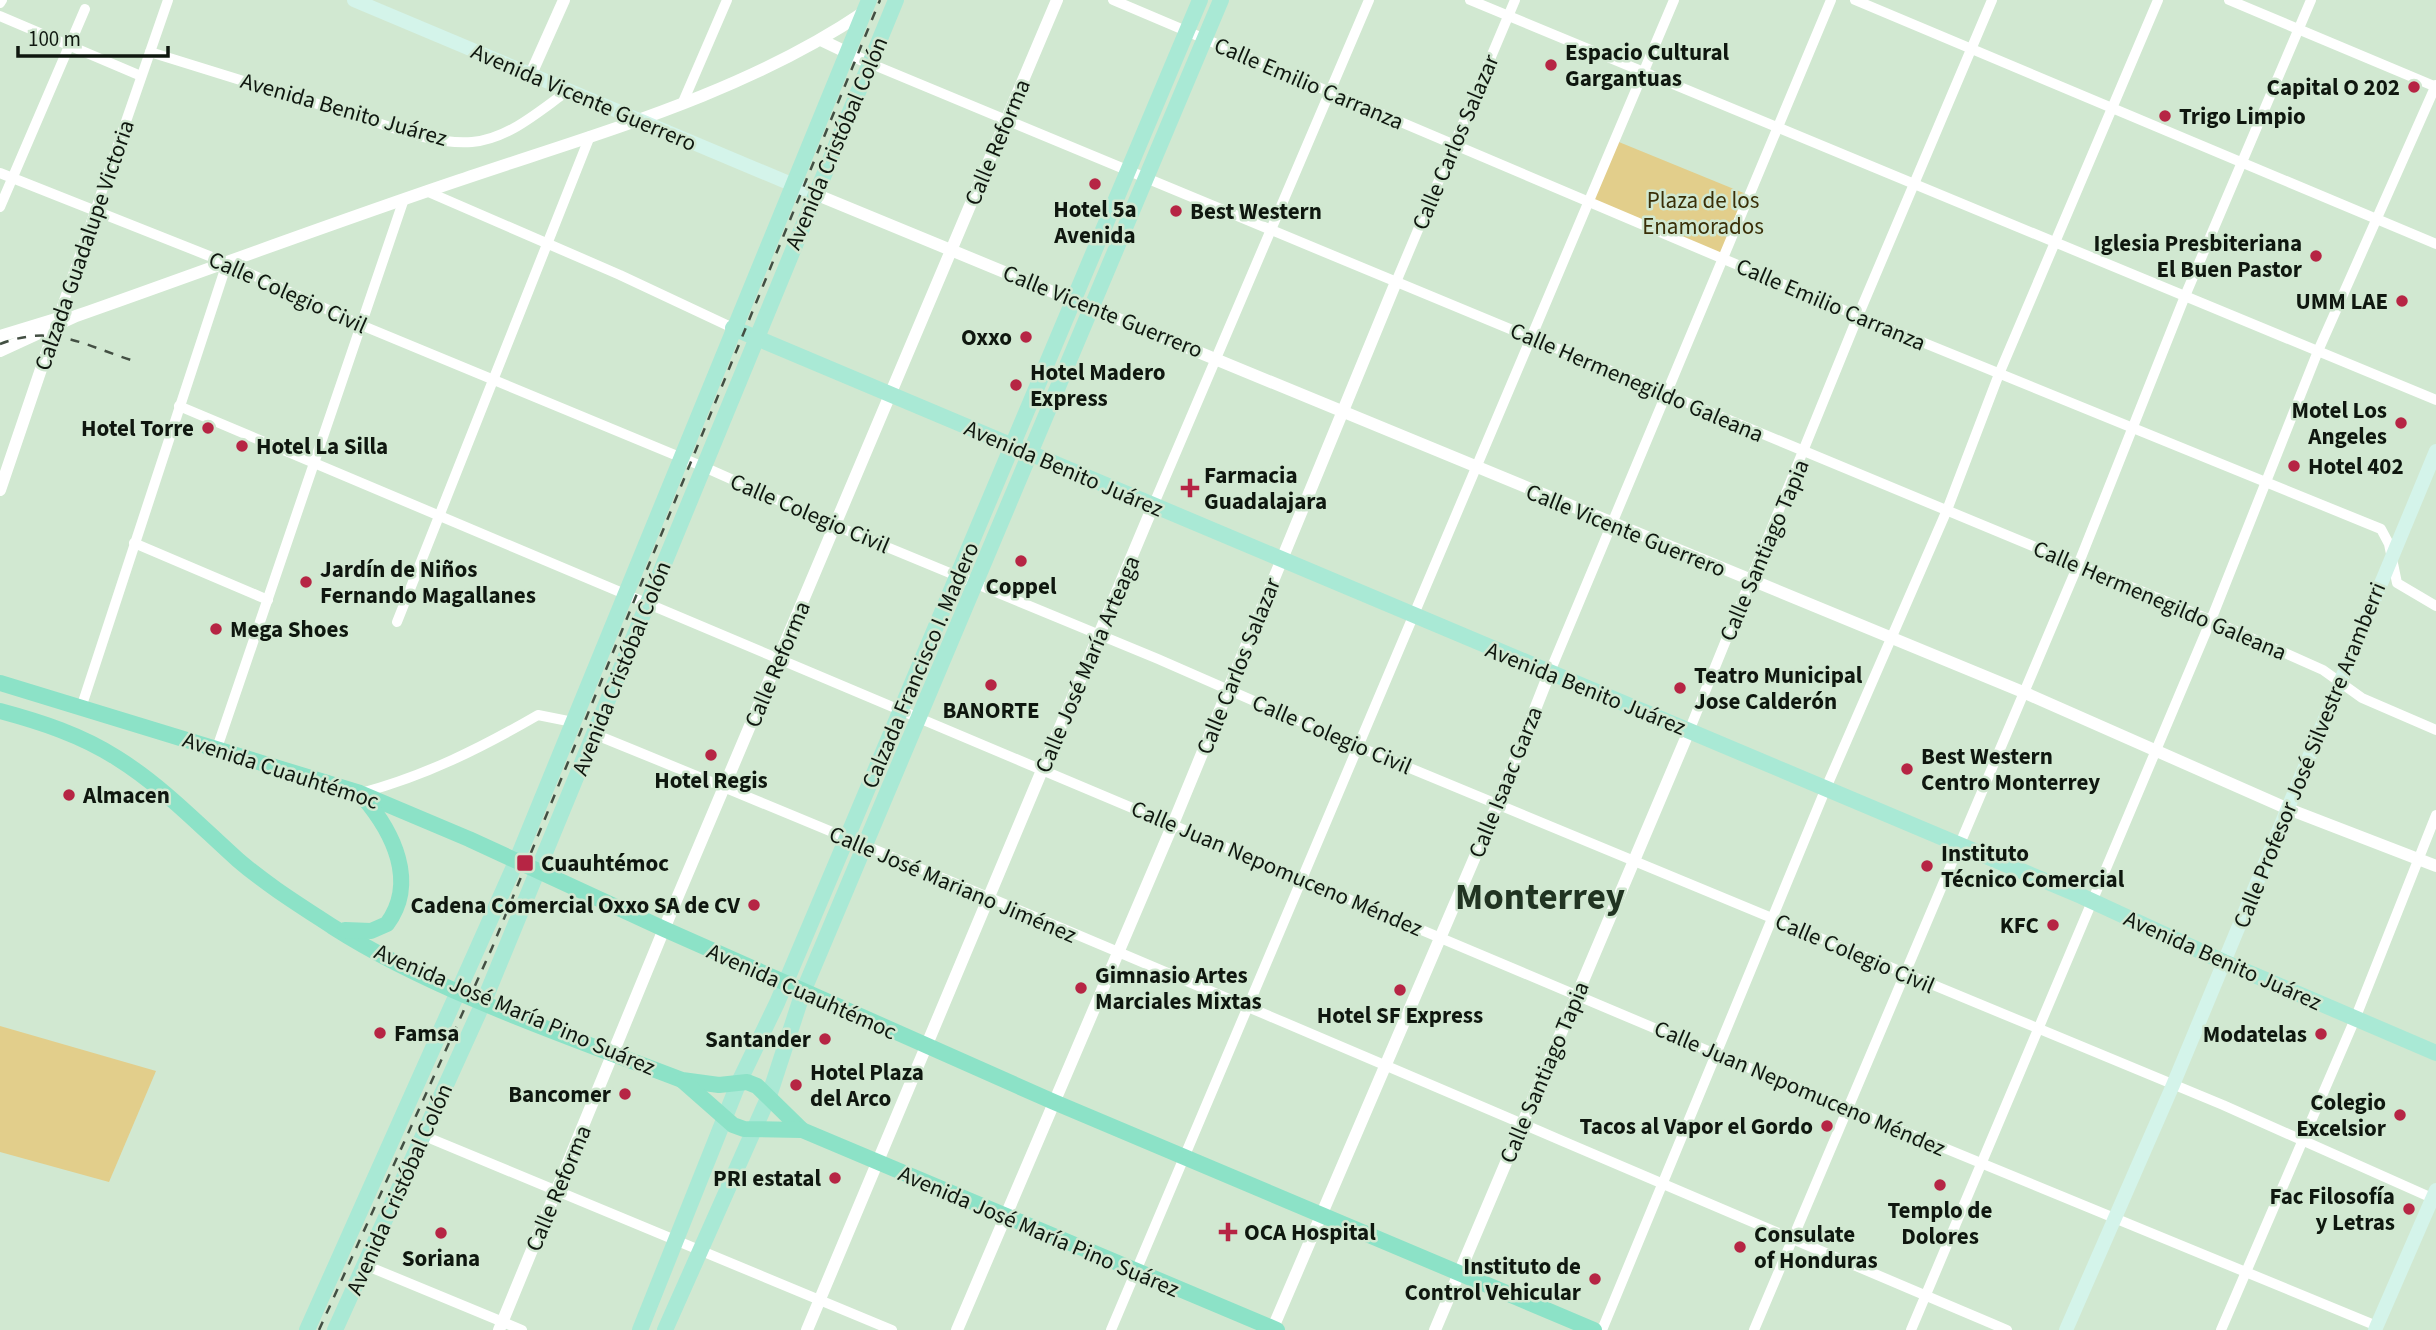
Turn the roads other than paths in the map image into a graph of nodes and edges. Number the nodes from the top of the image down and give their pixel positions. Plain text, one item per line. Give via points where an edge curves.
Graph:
1 (168, 0) edge
2 (354, 0) edge
3 (564, 0) edge
4 (727, 0) edge
5 (895, 0) edge
6 (1057, 0) edge
7 (1112, 0) edge
8 (1200, 0) edge
9 (1221, 0) edge
10 (1369, 0) edge
11 (1470, 0) edge
12 (1515, 0) edge
13 (1674, 0) edge
14 (1831, 0) edge
15 (1854, 0) edge
16 (1992, 0) edge
17 (2158, 0) edge
18 (2229, 0) edge
19 (2311, 0) edge
20 (375, 4) edge
21 (866, 6) edge
22 (85, 9) dead end
23 (0, 16) edge
24 (1508, 16) junction
25 (2299, 29) junction
26 (1186, 31) junction
27 (1205, 38) junction
28 (821, 40) junction
29 (68, 44) junction
30 (1972, 47) junction
31 (150, 52) junction
32 (846, 52) junction
33 (869, 63) junction
34 (1644, 72) junction
35 (531, 74) junction
36 (141, 76) junction
37 (2436, 86) edge
38 (569, 90) junction
39 (1330, 93) junction
40 (683, 102) junction
41 (2113, 108) junction
42 (1006, 119) junction
43 (638, 120) junction
44 (1779, 126) junction
45 (590, 136) junction
46 (1453, 145) junction
47 (2241, 164) junction
48 (1129, 170) junction
49 (0, 173) edge
50 (13, 177) junction
51 (1146, 177) junction
52 (1915, 183) junction
53 (791, 185) junction
54 (426, 191) junction
55 (815, 194) junction
56 (404, 199) junction
57 (1588, 202) junction
58 (0, 207) edge
59 (96, 209) junction
60 (2376, 220) junction
61 (1273, 230) junction
62 (2055, 242) junction
63 (2436, 244) edge
64 (548, 245) junction
65 (952, 250) junction
66 (1723, 259) junction
67 (227, 263) junction
68 (1396, 282) junction
69 (2185, 296) junction
70 (1075, 299) junction
71 (1093, 307) junction
72 (1858, 316) junction
73 (57, 322) junction
74 (361, 325) junction
75 (733, 328) junction
76 (0, 336) edge
77 (1530, 337) junction
78 (755, 338) junction
79 (0, 351) edge
80 (2318, 351) junction
81 (1218, 359) junction
82 (1999, 374) junction
83 (495, 380) junction
84 (1669, 393) junction
85 (889, 394) junction
86 (2436, 400) edge
87 (179, 406) junction
88 (1344, 410) junction
89 (2133, 430) junction
90 (1012, 444) junction
91 (2436, 451) edge
92 (1029, 452) junction
93 (1805, 452) junction
94 (680, 457) junction
95 (315, 463) junction
96 (704, 467) junction
97 (1474, 467) junction
98 (2266, 483) junction
99 (0, 490) edge
100 (1153, 506) junction
101 (1947, 510) junction
102 (440, 516) junction
103 (1613, 524) junction
104 (836, 526) junction
105 (134, 543) junction
106 (2390, 560) junction
107 (1280, 561) junction
108 (2078, 565) junction
109 (958, 575) junction
110 (1751, 581) junction
111 (977, 583) junction
112 (625, 594) junction
113 (268, 600) junction
114 (648, 603) junction
115 (2436, 606) edge
116 (1413, 616) junction
117 (2211, 621) junction
118 (397, 622) dead end
119 (1100, 636) junction
120 (1892, 639) junction
121 (779, 658) junction
122 (1549, 674) junction
123 (2337, 682) junction
124 (0, 683) edge
125 (1228, 690) junction
126 (2023, 692) junction
127 (81, 708) junction
128 (0, 710) edge
129 (900, 711) junction
130 (919, 718) junction
131 (573, 722) junction
132 (2436, 730) edge
133 (1689, 731) junction
134 (594, 734) junction
135 (1359, 747) junction
136 (217, 748) junction
137 (2154, 750) junction
138 (1043, 771) junction
139 (724, 787) junction
140 (1826, 788) junction
141 (360, 793) junction
142 (1498, 803) junction
143 (2286, 808) junction
144 (2436, 815) edge
145 (1173, 824) junction
146 (846, 840) junction
147 (1959, 846) junction
148 (864, 847) junction
149 (2420, 860) junction
150 (1636, 861) junction
151 (516, 862) junction
152 (2436, 866) edge
153 (537, 871) junction
154 (1303, 879) junction
155 (989, 900) junction
156 (2092, 901) junction
157 (1774, 918) junction
158 (336, 928) junction
159 (664, 929) junction
160 (1440, 937) junction
161 (1118, 953) junction
162 (2224, 962) junction
163 (1905, 974) junction
164 (785, 984) junction
165 (460, 991) junction
166 (803, 992) junction
167 (1577, 994) junction
168 (484, 1001) junction
169 (1248, 1008) junction
170 (2355, 1018) junction
171 (2038, 1030) junction
172 (927, 1046) junction
173 (2436, 1053) edge
174 (615, 1054) junction
175 (1718, 1055) junction
176 (1386, 1065) junction
177 (681, 1080) junction
178 (739, 1082) junction
179 (2173, 1085) junction
180 (769, 1096) junction
181 (1054, 1102) junction
182 (1848, 1108) junction
183 (724, 1118) junction
184 (1521, 1125) junction
185 (755, 1129) junction
186 (802, 1130) junction
187 (422, 1135) junction
188 (2302, 1141) junction
189 (1183, 1155) junction
190 (879, 1163) junction
191 (1979, 1163) junction
192 (1661, 1185) junction
193 (558, 1190) junction
194 (2434, 1194) edge
195 (1321, 1213) junction
196 (1004, 1217) junction
197 (2116, 1219) junction
198 (1792, 1238) junction
199 (678, 1241) junction
200 (700, 1250) junction
201 (365, 1265) junction
202 (1134, 1271) junction
203 (1460, 1272) junction
204 (2245, 1275) junction
205 (1926, 1296) junction
206 (821, 1299) junction
207 (501, 1326) edge
208 (2376, 1328) edge
209 (1274, 1329) edge
210 (307, 1330) edge
211 (335, 1330) edge
212 (522, 1330) edge
213 (640, 1330) edge
214 (665, 1330) edge
215 (807, 1330) edge
216 (892, 1330) edge
217 (957, 1330) edge
218 (1111, 1330) edge
219 (1435, 1330) edge
220 (1594, 1330) edge
221 (1602, 1330) edge
222 (1754, 1330) edge
223 (1911, 1330) edge
224 (2007, 1330) edge
225 (2066, 1330) edge
226 (2221, 1330) edge

1 - 31 street, Calzada Guadalupe Victoria
2 - 20 main road, Avenida Vicente Guerrero
3 - 35 street
4 - 40 street
5 - 33 main road, Avenida Cristóbal Colón
6 - 42 street, Calle Reforma
7 - 26 street, Calle Emilio Carranza
8 - 26 main road, Calzada Francisco I. Madero
9 - 27 main road, Calzada Francisco I. Madero
10 - 39 street, Calle José María Arteaga
11 - 24 street
12 - 24 street, Calle Carlos Salazar
13 - 34 street
14 - 44 street, Calle Isaac Garza
15 - 30 street
16 - 30 street, Calle Santiago Tapia
17 - 41 street
18 - 25 street
19 - 25 street
20 - 35 main road, Avenida Vicente Guerrero
21 - 28 street
21 - 32 main road, Avenida Cristóbal Colón
22 - 29 street
23 - 29 street
24 - 34 street
24 - 46 street, Calle Carlos Salazar
25 - 37 street
25 - 47 street
26 - 27 street, Calle Emilio Carranza
26 - 48 main road, Calzada Francisco I. Madero
27 - 39 street, Calle Emilio Carranza
27 - 51 main road, Calzada Francisco I. Madero
28 - 32 street
28 - 40 street via 758,73
29 - 36 street
29 - 50 street
30 - 41 street
30 - 52 street, Calle Santiago Tapia
31 - 36 street, Calzada Guadalupe Victoria
31 - 38 street, Avenida Benito Juárez via 450,141 490,139
32 - 33 street
32 - 53 main road, Avenida Cristóbal Colón
33 - 42 street, Calle Hermenegildo Galeana
33 - 55 main road, Avenida Cristóbal Colón
34 - 44 street
34 - 57 street
35 - 38 main road, Avenida Vicente Guerrero
36 - 59 street, Calzada Guadalupe Victoria
37 - 60 street
38 - 43 main road, Avenida Vicente Guerrero
39 - 46 street, Calle Emilio Carranza
39 - 61 street, Calle José María Arteaga
40 - 43 street
41 - 47 street
41 - 62 street
42 - 48 street, Calle Hermenegildo Galeana
42 - 65 street, Calle Reforma
43 - 45 street
43 - 53 main road, Avenida Vicente Guerrero
44 - 52 street
44 - 66 street, Calle Isaac Garza
45 - 54 street
45 - 64 street
46 - 57 street, Calle Emilio Carranza
46 - 68 street, Calle Carlos Salazar
47 - 60 street
47 - 69 street
48 - 51 street, Calle Hermenegildo Galeana
48 - 70 main road, Calzada Francisco I. Madero
49 - 50 street, Calle Colegio Civil
50 - 58 street
50 - 59 street, Calle Colegio Civil
51 - 61 street, Calle Hermenegildo Galeana
51 - 71 main road, Calzada Francisco I. Madero
52 - 62 street
52 - 72 street, Calle Santiago Tapia
53 - 55 main road, Avenida Vicente Guerrero
53 - 75 main road, Avenida Cristóbal Colón
54 - 56 street
54 - 64 street
55 - 65 street, Calle Vicente Guerrero
55 - 78 main road, Avenida Cristóbal Colón
56 - 67 street
56 - 74 street
57 - 66 street, Calle Emilio Carranza
57 - 77 street
59 - 67 street, Calle Colegio Civil
59 - 73 street, Calzada Guadalupe Victoria
60 - 63 street
60 - 80 street
61 - 68 street, Calle Hermenegildo Galeana
61 - 81 street, Calle José María Arteaga
62 - 69 street
62 - 82 street
64 - 75 street
64 - 83 street
65 - 70 street, Calle Vicente Guerrero
65 - 85 street, Calle Reforma
66 - 72 street, Calle Emilio Carranza
66 - 84 street, Calle Isaac Garza
67 - 73 street
67 - 74 street, Calle Colegio Civil
67 - 87 street
68 - 77 street, Calle Hermenegildo Galeana
68 - 88 street, Calle Carlos Salazar
69 - 80 street
69 - 89 street
70 - 71 street, Calle Vicente Guerrero
70 - 90 main road, Calzada Francisco I. Madero
71 - 81 street, Calle Vicente Guerrero
71 - 92 main road, Calzada Francisco I. Madero
72 - 82 street, Calle Emilio Carranza
72 - 93 street, Calle Santiago Tapia
73 - 76 street
73 - 79 street
73 - 99 street, Calzada Guadalupe Victoria
74 - 83 street, Calle Colegio Civil
74 - 95 street
75 - 78 main road, Avenida Benito Juárez
75 - 94 main road, Avenida Cristóbal Colón
77 - 84 street, Calle Hermenegildo Galeana
77 - 97 street
78 - 85 main road, Avenida Benito Juárez
78 - 96 main road, Avenida Cristóbal Colón
80 - 86 street
80 - 98 street
81 - 88 street, Calle Vicente Guerrero
81 - 100 street, Calle José María Arteaga
82 - 89 street, Calle Emilio Carranza
82 - 101 street
83 - 94 street, Calle Colegio Civil
83 - 102 street
84 - 93 street, Calle Hermenegildo Galeana
84 - 103 street, Calle Isaac Garza
85 - 90 main road, Avenida Benito Juárez
85 - 104 street, Calle Reforma
87 - 95 street, Calle Juan Nepomuceno Méndez
87 - 105 street
88 - 97 street, Calle Vicente Guerrero
88 - 107 street, Calle Carlos Salazar
89 - 98 street, Calle Emilio Carranza
89 - 108 street
90 - 92 main road, Avenida Benito Juárez
90 - 109 main road, Calzada Francisco I. Madero
91 - 106 main road, Calle Profesor José Silvestre Aramberri
92 - 100 main road, Avenida Benito Juárez
92 - 111 main road, Calzada Francisco I. Madero
93 - 101 street, Calle Hermenegildo Galeana
93 - 110 street, Calle Santiago Tapia
94 - 96 street, Calle Colegio Civil
94 - 112 main road, Avenida Cristóbal Colón
95 - 102 street, Calle Juan Nepomuceno Méndez
95 - 113 street
96 - 104 street, Calle Colegio Civil
96 - 114 main road, Avenida Cristóbal Colón
97 - 103 street, Calle Vicente Guerrero
97 - 116 street
98 - 106 street, Calle Emilio Carranza via 2381,529 2389,544
98 - 117 street
100 - 107 main road, Avenida Benito Juárez
100 - 119 street, Calle José María Arteaga
101 - 108 street, Calle Hermenegildo Galeana
101 - 120 street
102 - 112 street, Calle Juan Nepomuceno Méndez
102 - 118 street
103 - 110 street, Calle Vicente Guerrero
103 - 122 street, Calle Isaac Garza
104 - 109 street, Calle Colegio Civil
104 - 121 street, Calle Reforma
105 - 113 street
105 - 127 street
106 - 115 street, Calle Emilio Carranza via 2403,589
106 - 123 main road, Calle Profesor José Silvestre Aramberri
107 - 116 main road, Avenida Benito Juárez
107 - 125 street, Calle Carlos Salazar
108 - 117 street, Calle Hermenegildo Galeana
108 - 126 street
109 - 111 street, Calle Colegio Civil
109 - 129 main road, Calzada Francisco I. Madero
110 - 120 street, Calle Vicente Guerrero
110 - 133 street, Calle Santiago Tapia
111 - 119 street, Calle Colegio Civil
111 - 130 main road, Calzada Francisco I. Madero
112 - 114 street, Calle Juan Nepomuceno Méndez
112 - 131 main road, Avenida Cristóbal Colón
113 - 136 street
114 - 121 street, Calle Juan Nepomuceno Méndez
114 - 134 main road, Avenida Cristóbal Colón
116 - 122 main road, Avenida Benito Juárez
116 - 135 street
117 - 123 street, Calle Hermenegildo Galeana via 2323,670
117 - 137 street
119 - 125 street, Calle Colegio Civil
119 - 138 street, Calle José María Arteaga
120 - 126 street, Calle Vicente Guerrero
120 - 140 street
121 - 129 street, Calle Juan Nepomuceno Méndez
121 - 139 street, Calle Reforma
122 - 133 main road, Avenida Benito Juárez
122 - 142 street, Calle Isaac Garza
123 - 132 street, Calle Hermenegildo Galeana
123 - 143 main road, Calle Profesor José Silvestre Aramberri
124 - 127 highway, Avenida Cuauhtémoc
125 - 135 street, Calle Colegio Civil
125 - 145 street, Calle Carlos Salazar
126 - 137 street, Calle Vicente Guerrero
126 - 147 street
127 - 136 highway, Avenida Cuauhtémoc
128 - 158 highway, Avenida José María Pino Suárez via 57,728 118,758 164,792 253,872
129 - 130 street, Calle Juan Nepomuceno Méndez
129 - 146 main road, Calzada Francisco I. Madero
130 - 138 street, Calle Juan Nepomuceno Méndez
130 - 148 main road, Calzada Francisco I. Madero
131 - 141 street via 538,715 440,767
131 - 151 main road, Avenida Cristóbal Colón
133 - 140 main road, Avenida Benito Juárez
133 - 150 street, Calle Santiago Tapia
134 - 139 street, Calle José Mariano Jiménez
134 - 153 main road, Avenida Cristóbal Colón
135 - 142 street, Calle Colegio Civil
135 - 154 street
136 - 141 highway, Avenida Cuauhtémoc
137 - 143 street, Calle Vicente Guerrero
137 - 156 street
138 - 145 street, Calle Juan Nepomuceno Méndez
138 - 155 street, Calle José María Arteaga
139 - 146 street, Calle José Mariano Jiménez
139 - 159 street, Calle Reforma
140 - 147 main road, Avenida Benito Juárez
140 - 157 street
141 - 151 highway, Avenida Cuauhtémoc
141 - 158 highway via 396,846 401,874 398,903 393,916 379,929
142 - 150 street, Calle Colegio Civil
142 - 160 street, Calle Isaac Garza
143 - 149 street, Calle Vicente Guerrero
143 - 162 main road, Calle Profesor José Silvestre Aramberri
144 - 149 street
145 - 154 street, Calle Juan Nepomuceno Méndez
145 - 161 street, Calle Carlos Salazar
146 - 148 street, Calle José Mariano Jiménez
146 - 164 main road, Calzada Francisco I. Madero
147 - 156 main road, Avenida Benito Juárez
147 - 163 street
148 - 155 street, Calle José Mariano Jiménez
148 - 166 main road, Calzada Francisco I. Madero
149 - 152 street, Calle Vicente Guerrero
149 - 170 street
150 - 157 street, Calle Colegio Civil
150 - 167 street, Calle Santiago Tapia
151 - 153 highway, Avenida Cuauhtémoc
151 - 165 main road, Avenida Cristóbal Colón
153 - 159 highway, Avenida Cuauhtémoc
153 - 168 main road, Avenida Cristóbal Colón
154 - 160 street, Calle Juan Nepomuceno Méndez
154 - 169 street
155 - 161 street, Calle José Mariano Jiménez
155 - 172 street, Calle José María Arteaga
156 - 162 main road, Avenida Benito Juárez
156 - 171 street
157 - 163 street, Calle Colegio Civil
157 - 175 street
158 - 165 highway, Avenida José María Pino Suárez
159 - 164 highway, Avenida Cuauhtémoc
159 - 174 street, Calle Reforma
160 - 167 street, Calle Juan Nepomuceno Méndez
160 - 176 street, Calle Isaac Garza
161 - 169 street, Calle José Mariano Jiménez
161 - 181 street, Calle Carlos Salazar
162 - 170 main road, Avenida Benito Juárez
162 - 179 main road, Calle Profesor José Silvestre Aramberri
163 - 171 street, Calle Colegio Civil
163 - 182 street
164 - 166 highway, Avenida Cuauhtémoc
164 - 178 main road, Calzada Francisco I. Madero
165 - 168 highway, Avenida José María Pino Suárez
165 - 210 main road, Avenida Cristóbal Colón
166 - 172 highway, Avenida Cuauhtémoc
166 - 180 main road, Calzada Francisco I. Madero
167 - 175 street, Calle Juan Nepomuceno Méndez
167 - 184 street, Calle Santiago Tapia
168 - 174 highway, Avenida José María Pino Suárez
168 - 187 main road, Avenida Cristóbal Colón
169 - 176 street, Calle José Mariano Jiménez
169 - 189 street
170 - 173 main road, Avenida Benito Juárez
170 - 188 street
171 - 179 street, Calle Colegio Civil
171 - 191 street
172 - 181 highway, Avenida Cuauhtémoc
172 - 190 street, Calle José María Arteaga
174 - 177 highway, Avenida José María Pino Suárez
174 - 193 street, Calle Reforma
175 - 182 street, Calle Juan Nepomuceno Méndez
175 - 192 street
176 - 184 street, Calle José Mariano Jiménez
176 - 195 street, Calle Isaac Garza
177 - 178 highway, Avenida José María Pino Suárez via 719,1085
177 - 183 highway, Avenida José María Pino Suárez
178 - 180 highway, Avenida José María Pino Suárez via 757,1086
178 - 183 main road, Calzada Francisco I. Madero
179 - 188 street, Calle Colegio Civil
179 - 197 main road, Calle Profesor José Silvestre Aramberri
180 - 185 main road, Calzada Francisco I. Madero
180 - 186 highway, Avenida José María Pino Suárez
181 - 189 highway, Avenida Cuauhtémoc
181 - 196 street, Calle Carlos Salazar
182 - 191 street, Calle Juan Nepomuceno Méndez
182 - 198 street
183 - 185 highway, Avenida José María Pino Suárez via 744,1129
183 - 199 main road, Calzada Francisco I. Madero
184 - 192 street, Calle José Mariano Jiménez
184 - 203 street, Calle Santiago Tapia
185 - 186 highway, Avenida José María Pino Suárez
185 - 200 main road, Calzada Francisco I. Madero
186 - 190 highway, Avenida José María Pino Suárez
187 - 193 street
187 - 201 main road, Avenida Cristóbal Colón
188 - 194 street, Calle Colegio Civil
188 - 204 street
189 - 195 highway, Avenida Cuauhtémoc
189 - 202 street
190 - 196 highway, Avenida José María Pino Suárez
190 - 206 street, Calle José María Arteaga
191 - 197 street, Calle Juan Nepomuceno Méndez
191 - 205 street
192 - 198 street, Calle José Mariano Jiménez
192 - 221 street
193 - 199 street
193 - 207 street, Calle Reforma
194 - 208 main road
195 - 203 highway, Avenida Cuauhtémoc
195 - 209 street, Calle Isaac Garza
196 - 202 highway, Avenida José María Pino Suárez
196 - 217 street, Calle Carlos Salazar
197 - 204 street, Calle Juan Nepomuceno Méndez
197 - 225 main road, Calle Profesor José Silvestre Aramberri
198 - 205 street, Calle José Mariano Jiménez
198 - 222 street
199 - 200 street
199 - 213 main road, Calzada Francisco I. Madero
200 - 206 street
200 - 214 main road, Calzada Francisco I. Madero
201 - 207 street
201 - 211 main road, Avenida Cristóbal Colón
202 - 209 highway, Avenida José María Pino Suárez
202 - 218 street
203 - 219 street, Calle Santiago Tapia
203 - 220 highway, Avenida Cuauhtémoc
204 - 208 street, Calle Juan Nepomuceno Méndez
204 - 226 street
205 - 223 street
205 - 224 street, Calle José Mariano Jiménez
206 - 215 street, Calle José María Arteaga
206 - 216 street
207 - 212 street

